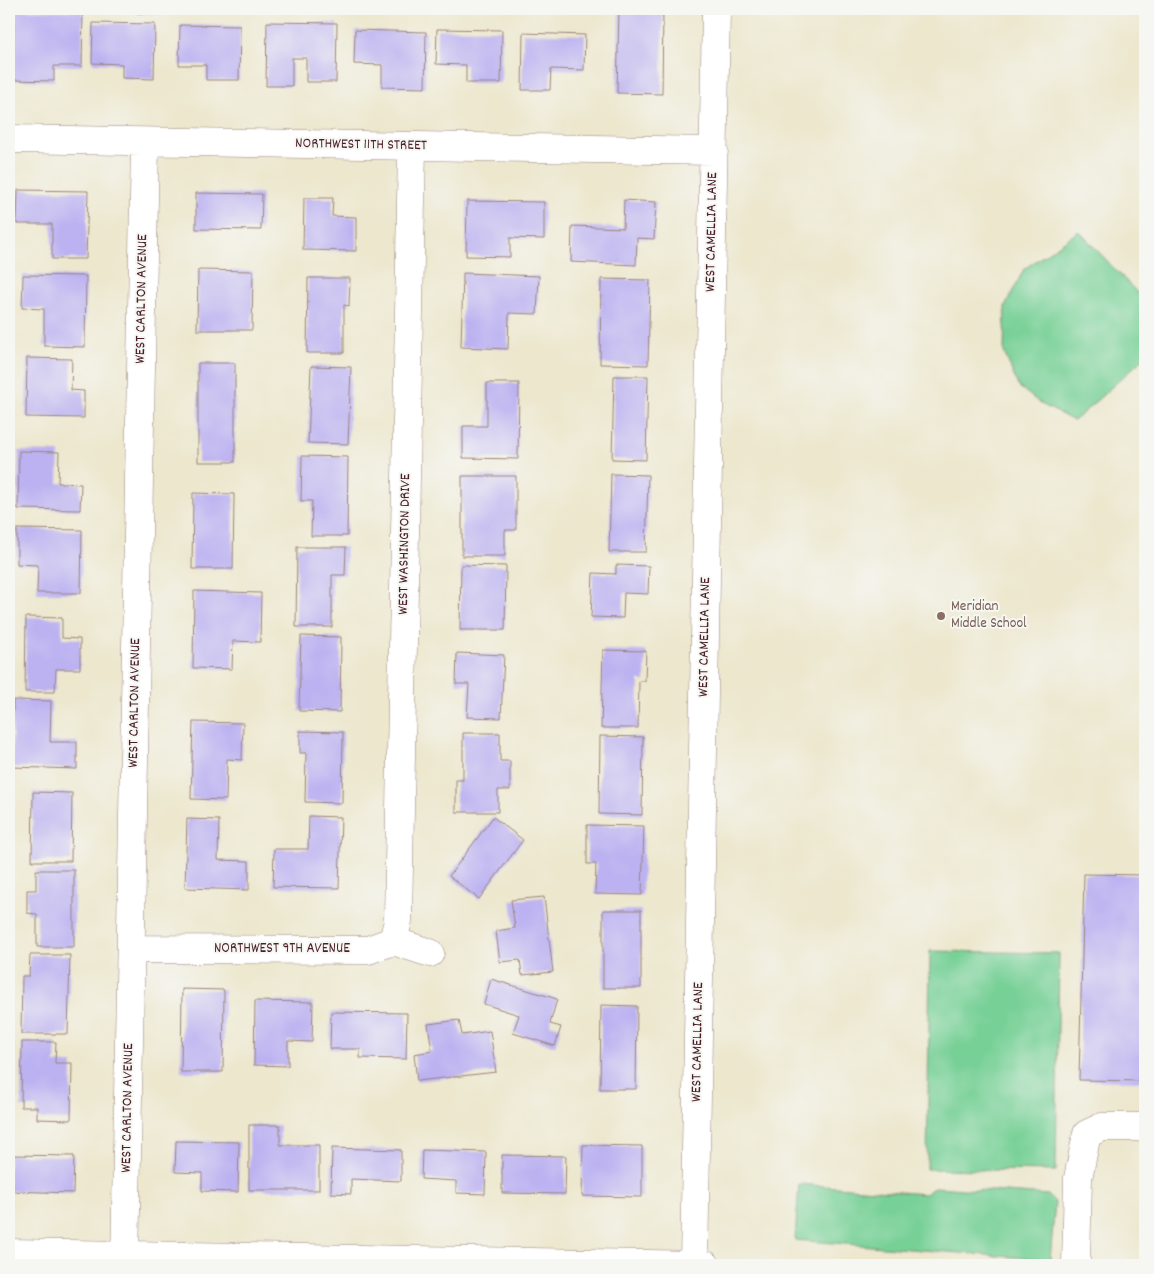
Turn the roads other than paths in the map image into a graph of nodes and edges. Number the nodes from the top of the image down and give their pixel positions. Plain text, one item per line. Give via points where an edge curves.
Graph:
1 (716, 9) edge
2 (9, 139) edge
3 (145, 142) junction
4 (412, 146) junction
5 (714, 151) junction
6 (393, 941) junction
7 (130, 949) junction
8 (430, 953) dead end
9 (1145, 1127) edge
10 (9, 1253) edge
11 (125, 1260) edge
12 (694, 1265) edge
13 (706, 1265) edge
14 (1076, 1265) edge

1 - 5 street, WEST CAMELLIA LANE
2 - 3 street, NORTHWEST 11TH STREET
3 - 4 street, NORTHWEST 11TH STREET
3 - 7 street, WEST CARLTON AVENUE
4 - 5 street, NORTHWEST 11TH STREET
4 - 6 street, WEST WASHINGTON DRIVE via 398,921
5 - 12 street, WEST CAMELLIA LANE
6 - 7 street, NORTHWEST 9TH AVENUE via 368,950
6 - 8 street
7 - 11 street, WEST CARLTON AVENUE
9 - 14 street via 1102,1127 1088,1134 1078,1178
10 - 11 street
11 - 12 street
12 - 13 street

